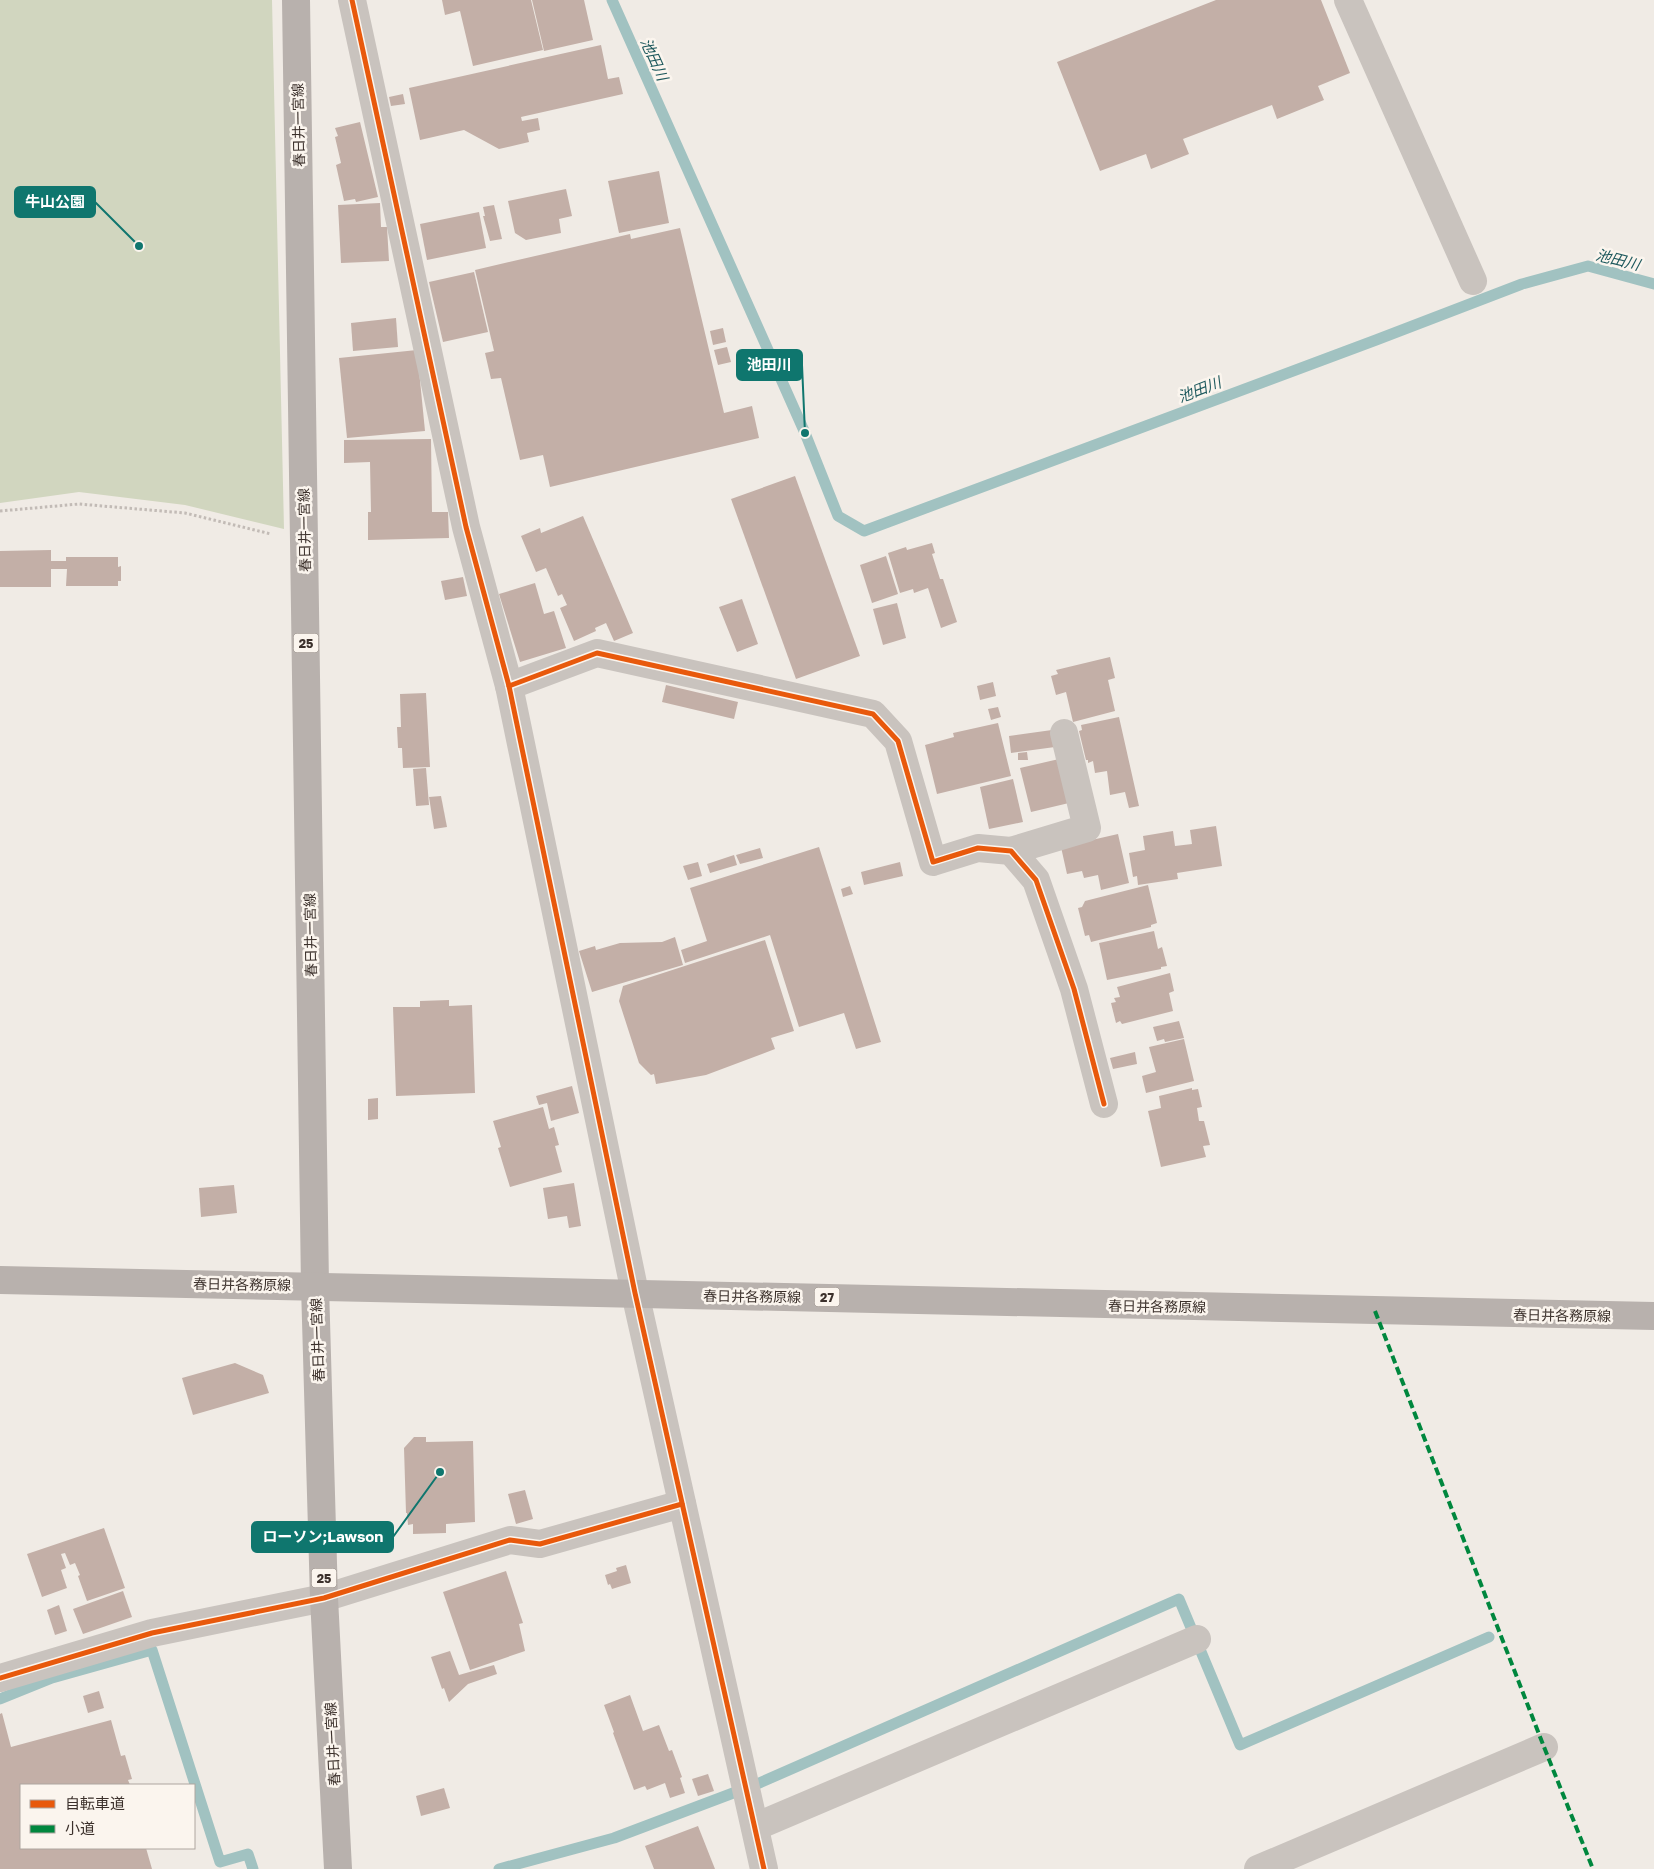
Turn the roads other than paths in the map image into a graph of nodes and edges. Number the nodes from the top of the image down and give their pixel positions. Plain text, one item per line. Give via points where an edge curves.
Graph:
1 (296, 0) edge
2 (352, 0) edge
3 (1348, 0) edge
4 (1473, 281) dead end
5 (509, 686) junction
6 (1064, 733) dead end
7 (1011, 851) junction
8 (1104, 1104) dead end
9 (0, 1280) edge
10 (315, 1286) junction
11 (635, 1293) junction
12 (1654, 1316) edge
13 (682, 1504) junction
14 (324, 1598) junction
15 (1197, 1639) dead end
16 (0, 1678) edge
17 (1544, 1747) dead end
18 (755, 1827) junction
19 (338, 1869) edge
20 (764, 1869) edge
21 (1258, 1869) edge

1 - 10 main road, 春日井一宮線 / 25
2 - 5 street via 466,527
3 - 4 street
5 - 7 street via 597,653 873,714 898,740 933,862 978,848
5 - 11 street
6 - 7 street via 1087,828
7 - 8 street via 1036,880 1074,989
9 - 10 main road, 春日井各務原線 / 27
10 - 11 main road, 春日井各務原線 / 27
10 - 14 main road, 春日井一宮線 / 25
11 - 12 main road, 春日井各務原線 / 27
11 - 13 street
13 - 14 street via 540,1544 510,1540
13 - 18 street
14 - 16 street via 152,1633
14 - 19 main road, 春日井一宮線 / 25
15 - 18 street
17 - 21 street
18 - 20 street

